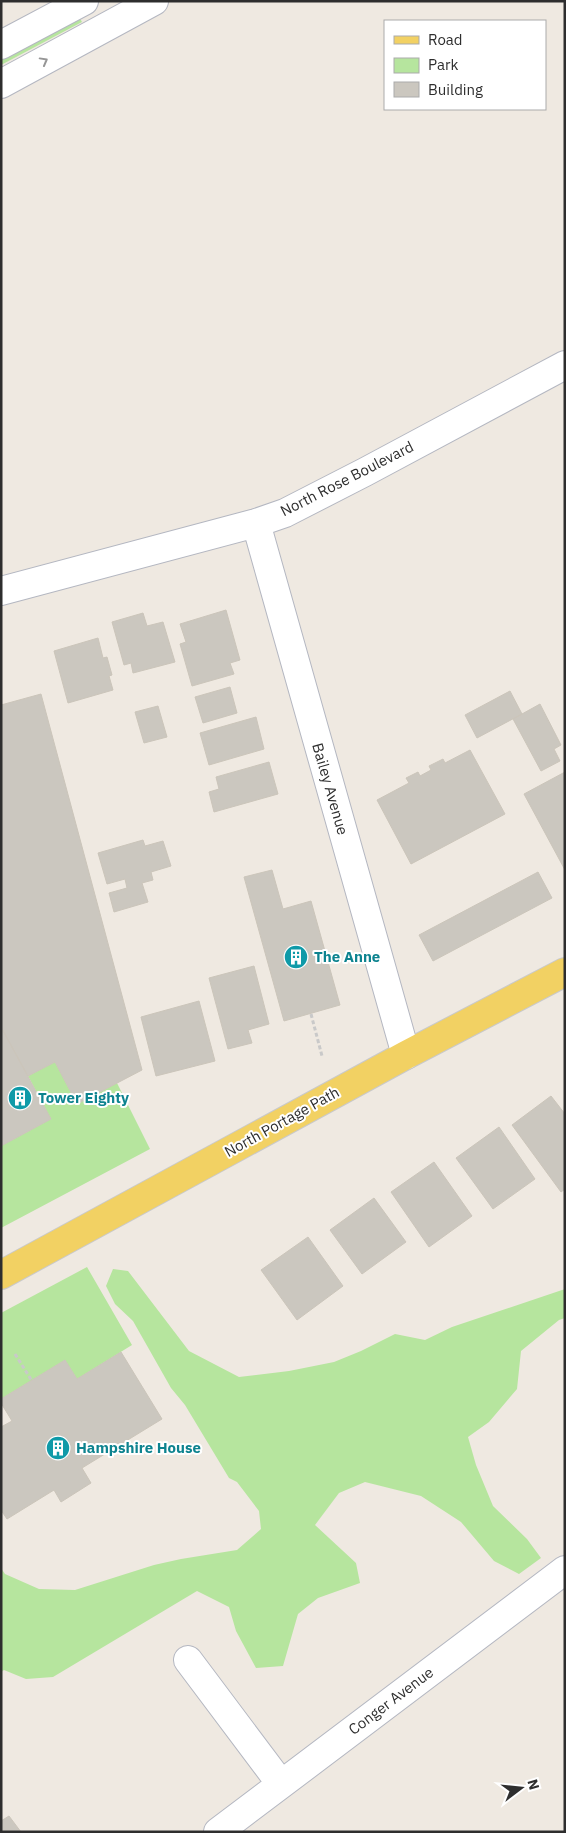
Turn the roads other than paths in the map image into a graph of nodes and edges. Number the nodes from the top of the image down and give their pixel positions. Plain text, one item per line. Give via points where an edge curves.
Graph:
1 (84, 1) edge
2 (95, 1) edge
3 (154, 1) edge
4 (109, 26) junction
5 (1, 45) edge
6 (1, 84) edge
7 (565, 365) edge
8 (256, 523) junction
9 (1, 591) edge
10 (565, 972) edge
11 (406, 1055) junction
12 (1, 1275) edge
13 (565, 1570) edge
14 (188, 1660) dead end
15 (281, 1784) junction
16 (218, 1832) edge

1 - 5 street
2 - 4 street
3 - 4 street
6 -> 4 street
7 - 8 street, North Rose Boulevard via 285,513
8 - 9 street, North Rose Boulevard
8 - 11 street, Bailey Avenue
10 - 11 main road, North Portage Path
11 - 12 main road, North Portage Path
13 - 15 street, Conger Avenue
14 - 15 street
15 - 16 street, Conger Avenue

